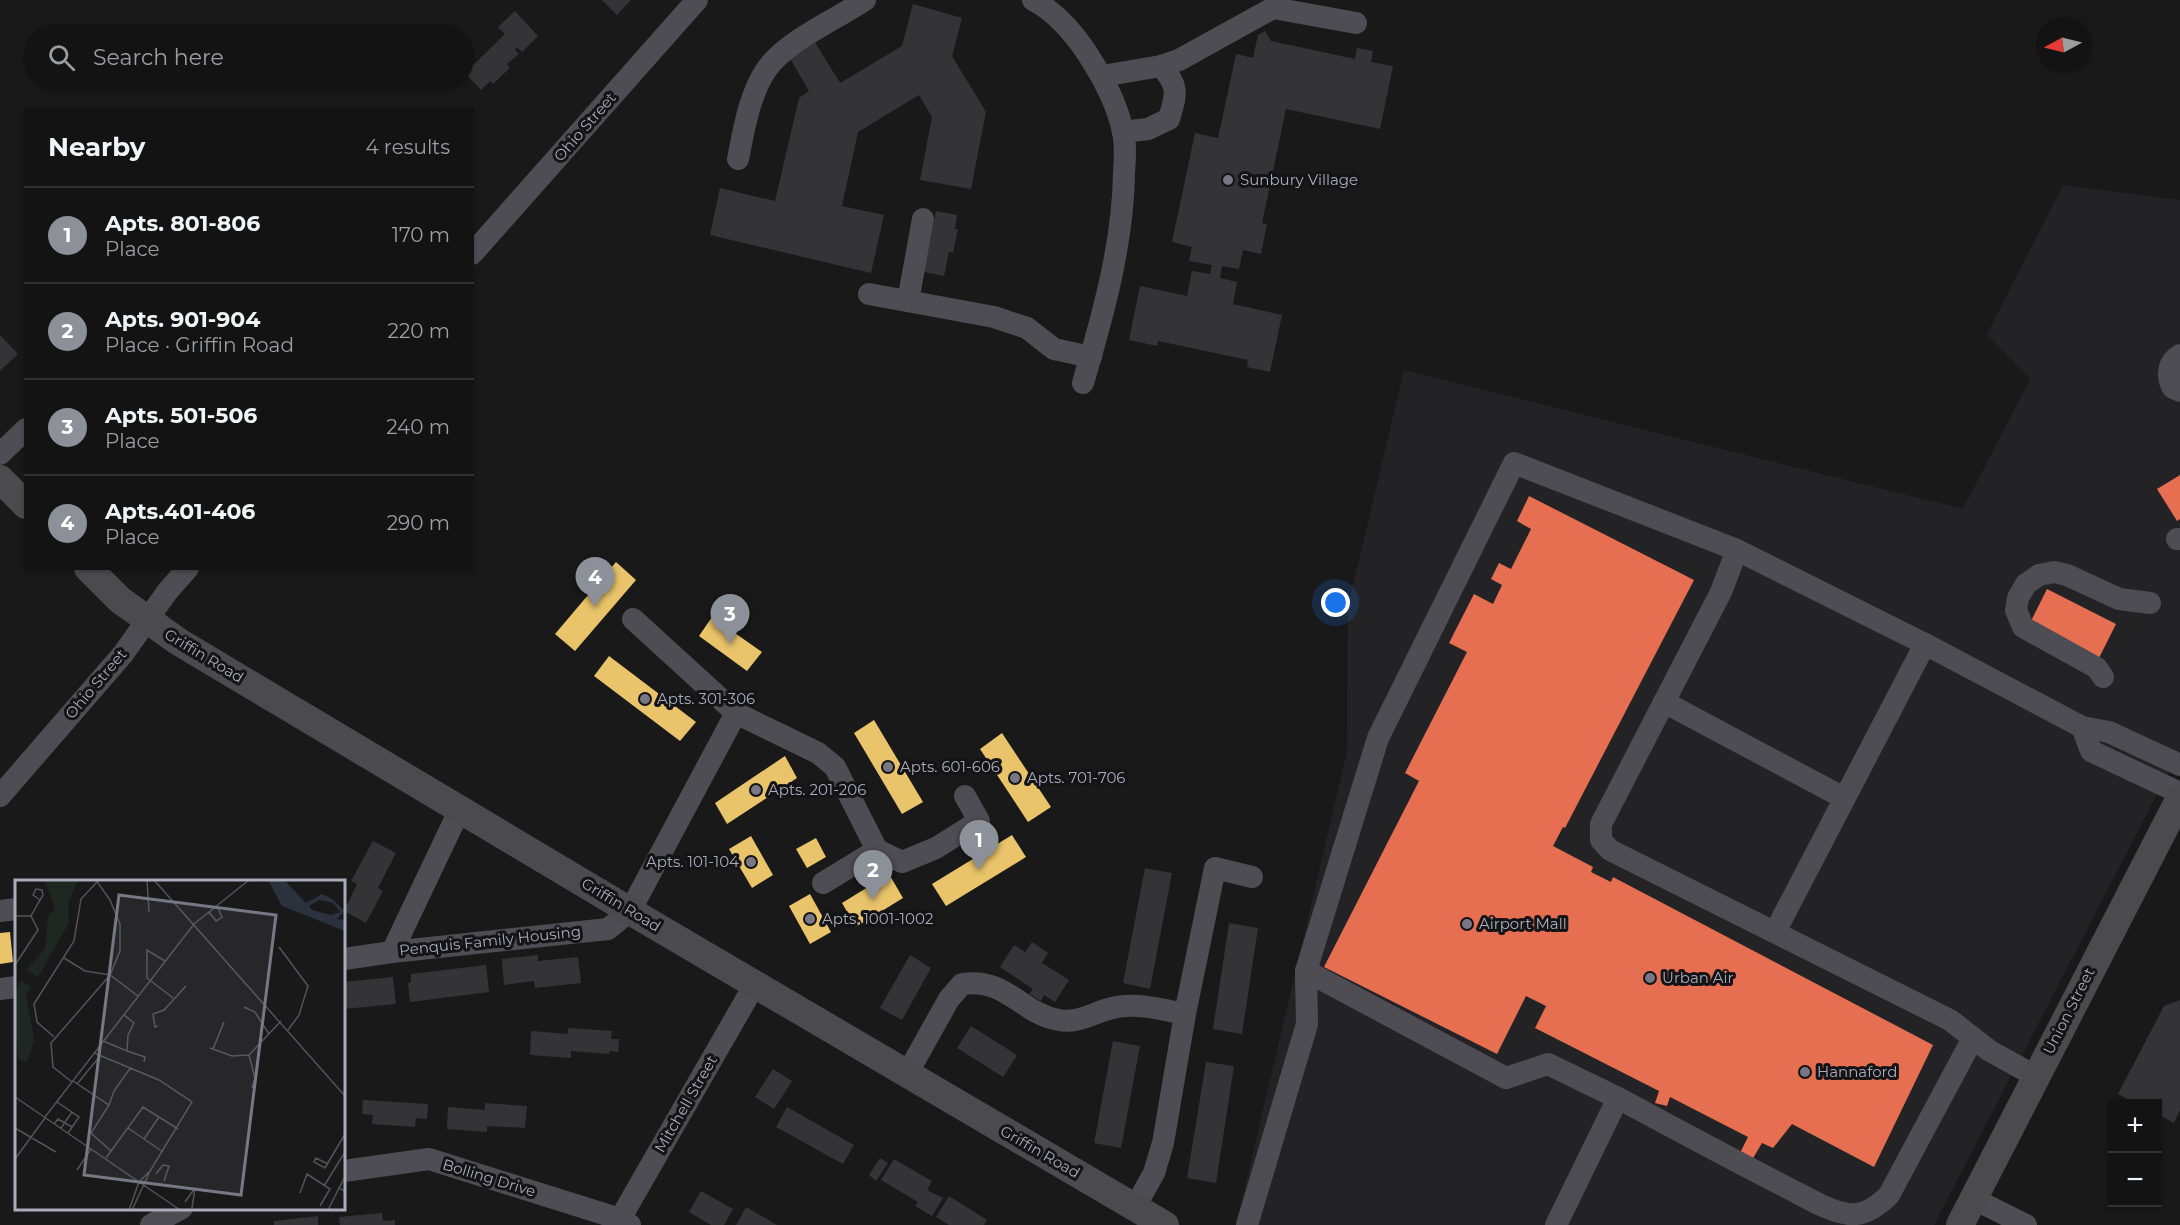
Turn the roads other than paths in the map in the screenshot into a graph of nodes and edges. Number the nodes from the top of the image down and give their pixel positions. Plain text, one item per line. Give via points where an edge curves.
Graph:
1 (697, 0) edge
2 (865, 0) edge
3 (1033, 0) edge
4 (1356, 22) dead end
5 (1161, 66) junction
6 (1102, 76) junction
7 (1123, 132) junction
8 (738, 159) dead end
9 (923, 219) dead end
10 (474, 252) edge
11 (869, 294) dead end
12 (908, 302) junction
13 (2180, 355) edge
14 (1091, 357) junction
15 (1083, 382) dead end
16 (2180, 392) edge
17 (24, 431) edge
18 (0, 454) edge
19 (0, 479) edge
20 (24, 503) edge
21 (1737, 550) junction
22 (90, 570) edge
23 (186, 570) edge
24 (2150, 603) dead end
25 (633, 619) dead end
26 (147, 621) junction
27 (1925, 644) junction
28 (2103, 677) dead end
29 (1664, 702) junction
30 (736, 713) junction
31 (2082, 727) junction
32 (2180, 765) edge
33 (2180, 793) edge
34 (0, 796) edge
35 (965, 796) dead end
36 (1844, 798) junction
37 (2180, 798) edge
38 (460, 809) junction
39 (877, 850) junction
40 (1252, 877) dead end
41 (823, 883) dead end
42 (15, 909) edge
43 (0, 911) edge
44 (630, 911) junction
45 (1775, 932) junction
46 (392, 952) junction
47 (345, 959) edge
48 (1306, 971) junction
49 (755, 984) junction
50 (15, 987) edge
51 (0, 989) edge
52 (1185, 1014) junction
53 (1973, 1038) junction
54 (907, 1074) junction
55 (2036, 1076) junction
56 (1618, 1098) junction
57 (345, 1171) edge
58 (1974, 1198) junction
59 (1135, 1207) junction
60 (180, 1210) edge
61 (624, 1223) edge
62 (1251, 1223) edge
63 (151, 1225) edge
64 (1165, 1225) edge
65 (1556, 1225) edge
66 (1960, 1225) edge
67 (2026, 1225) edge

1 - 10 street, Ohio Street
2 - 8 street via 788,48 767,70 754,94
3 - 6 street via 1072,30
4 - 5 street via 1274,8
5 - 6 street
5 - 7 street via 1171,77 1176,94 1169,119 1148,129
6 - 7 street
7 - 14 street via 1124,204
9 - 12 street
11 - 12 street
12 - 14 street via 994,317 1027,328 1054,349
13 - 16 street via 2170,365 2169,373 2173,388
14 - 15 street
17 - 18 street
19 - 20 main road
21 - 27 street
21 - 29 street via 1720,594
21 - 48 street via 1514,463 1378,738
22 - 26 main road, Griffin Road
23 - 26 street, Ohio Street
24 - 28 street via 2119,599 2054,572 2038,575 2026,584 2016,610 2023,627 2097,668
25 - 30 street
26 - 34 street, Ohio Street
26 - 38 main road, Griffin Road
27 - 31 street
27 - 36 street
29 - 36 street
29 - 45 street via 1601,824 1601,840 1610,850
30 - 39 street via 818,753 835,767
30 - 44 street
31 - 32 street via 2109,732
31 - 33 street via 2091,751
35 - 39 street via 979,821 936,848 902,862
36 - 45 street
37 - 55 main road, Union Street
38 - 44 main road, Griffin Road
38 - 46 street, Penquis Family Housing
39 - 41 street
40 - 52 street via 1215,868
42 - 43 street
44 - 46 street, Penquis Family Housing via 608,929
44 - 49 main road, Griffin Road
45 - 53 street via 1950,1020
46 - 47 street
48 - 56 street via 1506,1078 1548,1064
48 - 62 street via 1307,1024
49 - 54 main road, Griffin Road
49 - 61 street, Mitchell Street
50 - 51 street
52 - 54 street via 1119,1006 1077,1020 1059,1020 1045,1016 995,986 978,981 962,984 949,999
52 - 59 street via 1163,1143 1154,1173
53 - 55 street
53 - 56 street via 1889,1195 1868,1211 1850,1215 1823,1206
54 - 59 main road, Griffin Road
55 - 58 main road, Union Street
56 - 65 street
57 - 61 street, Bolling Drive via 429,1159
58 - 66 main road, Union Street
58 - 67 street
59 - 64 main road, Griffin Road
60 - 63 street

